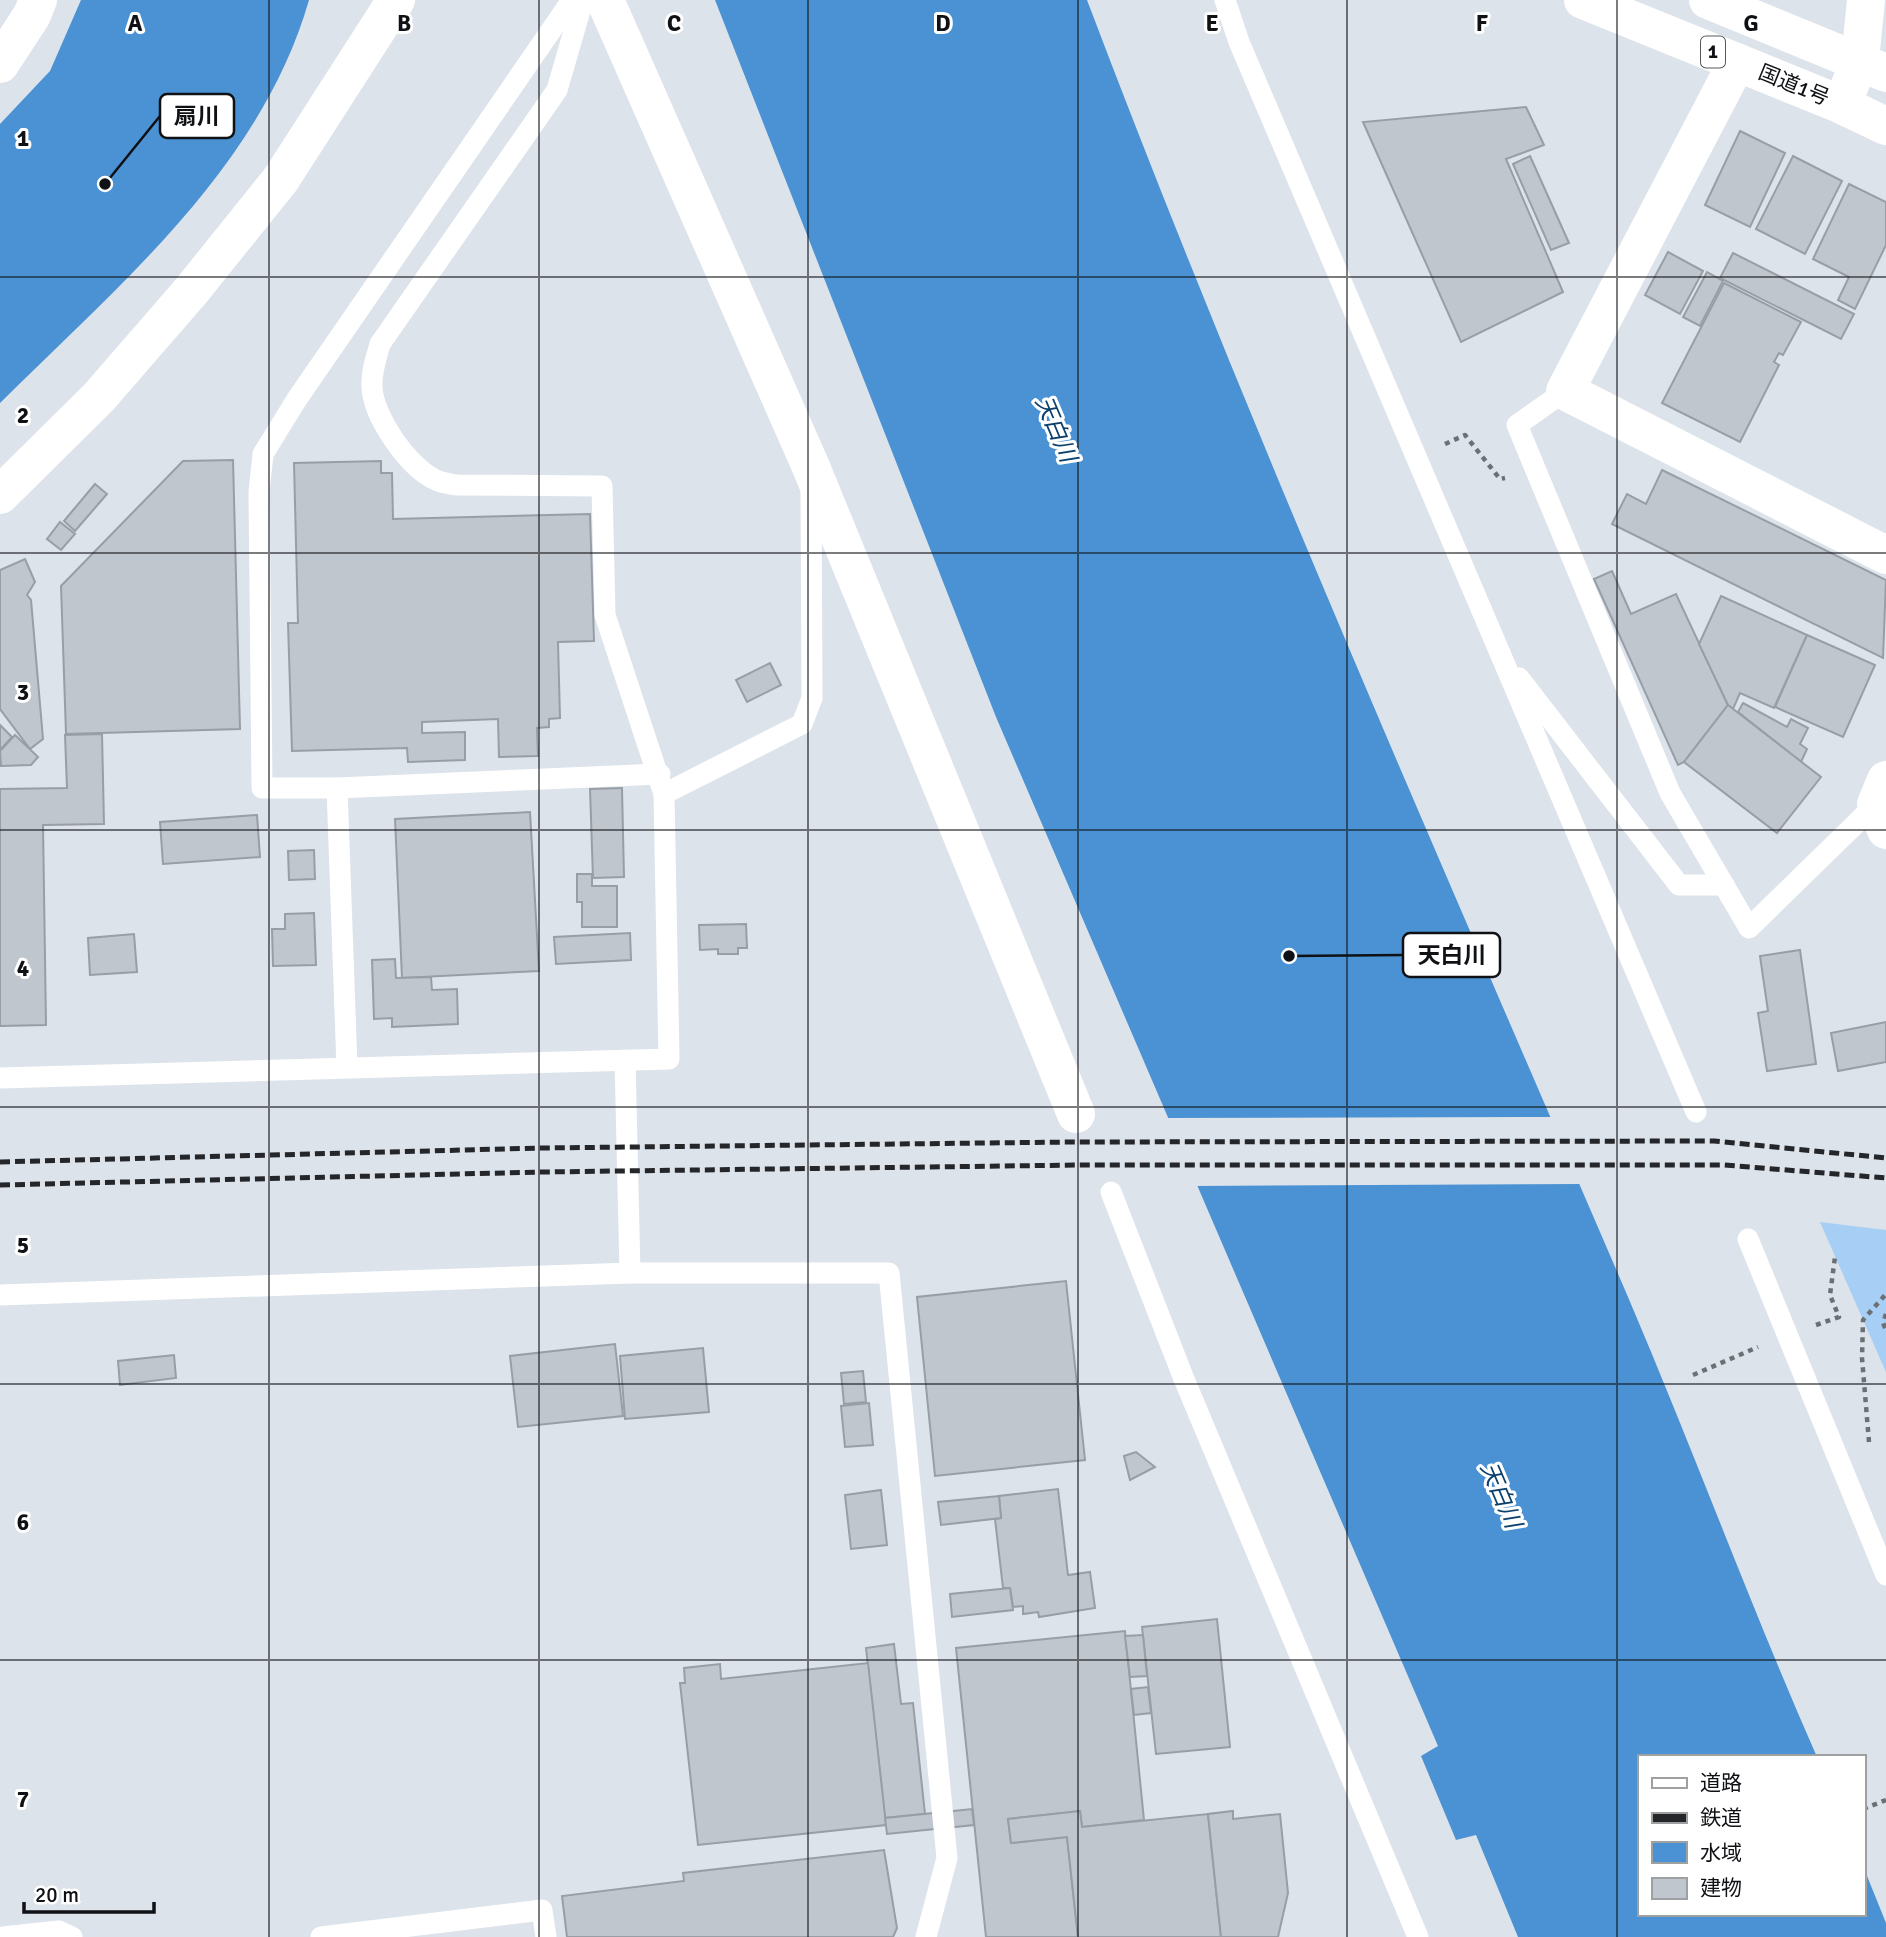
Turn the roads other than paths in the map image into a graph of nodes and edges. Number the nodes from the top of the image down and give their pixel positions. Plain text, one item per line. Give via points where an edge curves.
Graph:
1 (38, 0) edge
2 (396, 0) edge
3 (572, 0) edge
4 (583, 0) edge
5 (605, 0) edge
6 (1225, 0) edge
7 (1583, 0) edge
8 (1708, 0) edge
9 (1866, 0) edge
10 (1737, 62) junction
11 (0, 64) edge
12 (1873, 66) edge
13 (1842, 105) junction
14 (1886, 126) edge
15 (1565, 391) junction
16 (811, 467) junction
17 (0, 495) edge
18 (1886, 555) edge
19 (1500, 654) junction
20 (662, 784) junction
21 (337, 788) junction
22 (1883, 805) edge
23 (1724, 885) junction
24 (625, 1060) junction
25 (347, 1067) junction
26 (0, 1078) edge
27 (1696, 1112) dead end
28 (1076, 1114) dead end
29 (1111, 1192) dead end
30 (1748, 1239) dead end
31 (629, 1273) junction
32 (0, 1296) edge
33 (1886, 1574) edge
34 (3, 1937) edge
35 (72, 1937) edge
36 (321, 1937) edge
37 (546, 1937) edge
38 (926, 1937) edge
39 (1418, 1937) edge

1 - 11 main road
2 - 17 main road via 281,179 99,397
3 - 21 lane via 263,454 258,492 262,788
4 - 20 lane via 557,90 380,344 372,391 398,446 416,467 436,480 457,485 602,486 605,615
5 - 16 main road
6 - 19 lane
7 - 10 main road, 国道1号 / 1
8 - 12 main road, 1
9 - 12 main road
10 - 13 main road, 国道1号 / 1
10 - 15 main road
12 - 13 main road
13 - 14 main road, 国道1号 / 1
15 - 18 main road
15 - 23 lane via 1517,425 1670,793
16 - 20 lane via 812,698 802,724
16 - 28 main road
19 - 23 lane via 1679,885
19 - 27 lane
20 - 21 lane
20 - 24 lane via 670,1059
21 - 25 lane
22 - 23 lane via 1749,928
24 - 25 lane
24 - 31 lane
25 - 26 lane
29 - 39 lane via 1184,1379
30 - 33 lane
31 - 32 lane
31 - 38 lane via 889,1273 947,1858
34 - 35 lane via 59,1931
36 - 37 lane via 542,1910

